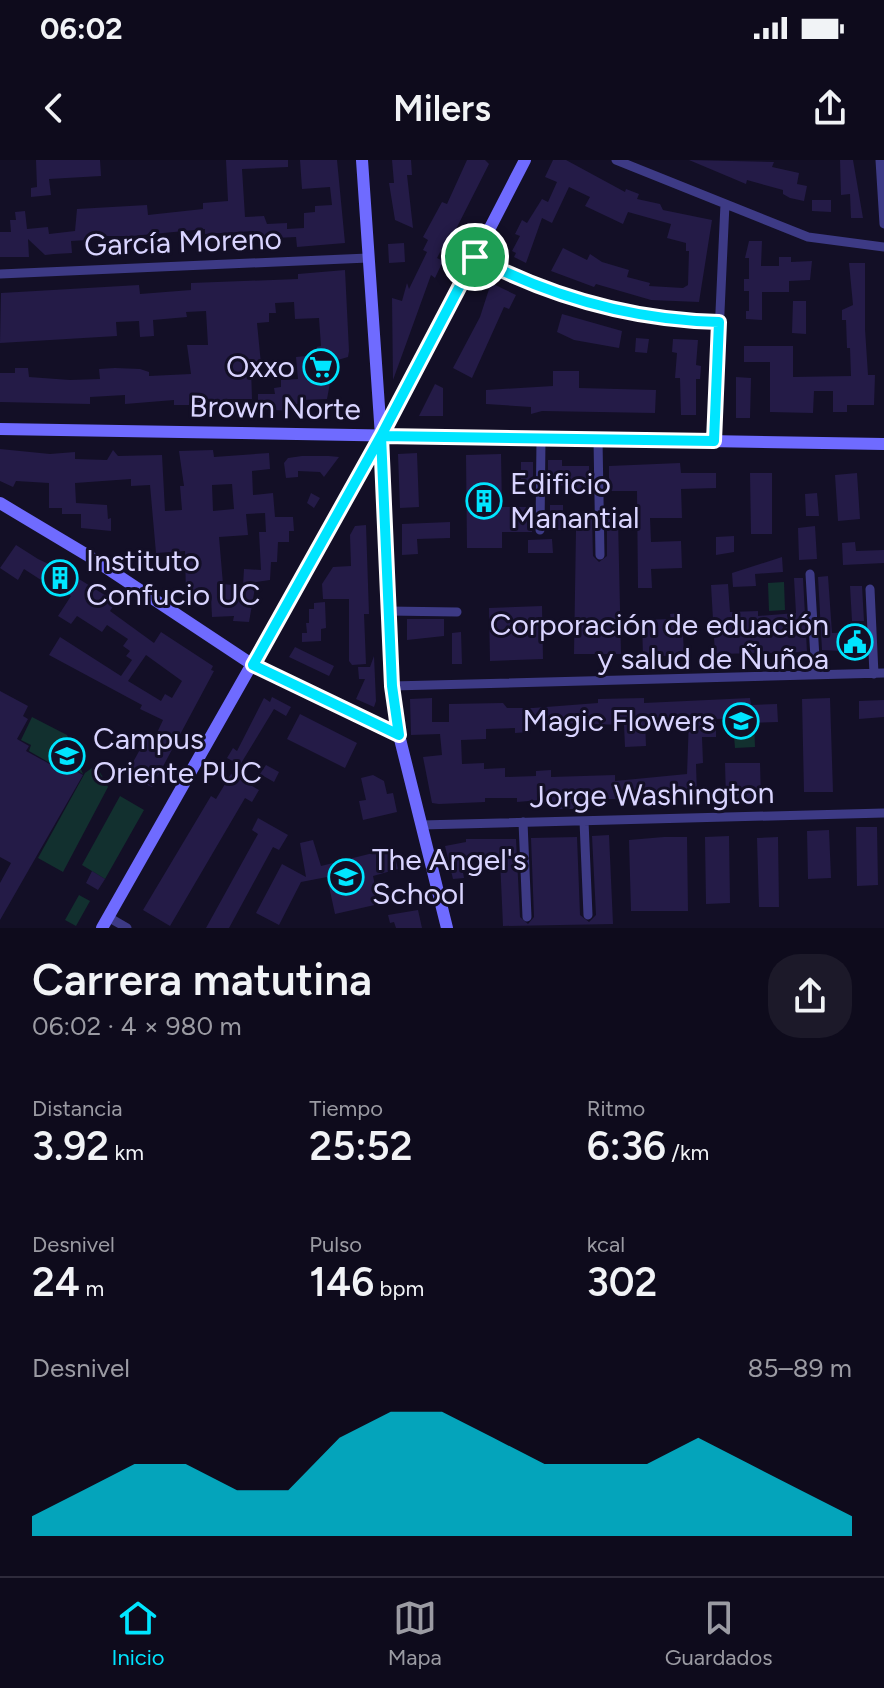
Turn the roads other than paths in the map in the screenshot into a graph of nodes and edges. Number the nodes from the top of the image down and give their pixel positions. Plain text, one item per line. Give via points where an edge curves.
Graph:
1 (362, 160) edge
2 (525, 160) edge
3 (616, 160) edge
4 (880, 160) edge
5 (725, 204) junction
6 (884, 224) edge
7 (884, 247) edge
8 (475, 257) junction
9 (368, 258) junction
10 (0, 274) edge
11 (719, 322) junction
12 (0, 429) edge
13 (381, 436) junction
14 (541, 439) junction
15 (598, 440) junction
16 (714, 441) junction
17 (884, 444) edge
18 (0, 503) edge
19 (540, 530) dead end
20 (600, 555) dead end
21 (810, 574) dead end
22 (870, 589) dead end
23 (388, 611) junction
24 (457, 612) dead end
25 (253, 665) junction
26 (879, 674) edge
27 (816, 675) junction
28 (392, 686) junction
29 (399, 735) junction
30 (884, 813) edge
31 (584, 821) junction
32 (523, 822) junction
33 (421, 825) junction
34 (588, 915) dead end
35 (527, 917) dead end
36 (105, 923) edge
37 (127, 928) edge
38 (447, 928) edge

1 - 9 street
2 - 8 street
3 - 5 street
4 - 6 street
5 - 7 street via 808,237
5 - 11 street
8 - 11 street via 538,287 604,307
8 - 13 street
9 - 10 street, García Moreno
9 - 13 street
11 - 16 street
12 - 13 street, Brown Norte
13 - 14 street, Brown Norte
13 - 23 street
13 - 25 street
14 - 15 street, Brown Norte
14 - 19 street
15 - 16 street, Brown Norte
15 - 20 street
16 - 17 street, Brown Norte
18 - 25 street
21 - 27 street
22 - 26 street
23 - 24 street
23 - 28 street
25 - 29 street
25 - 36 street
26 - 27 street
27 - 28 street
28 - 29 street
29 - 33 street
30 - 31 street, Jorge Washington
31 - 32 street, Jorge Washington
31 - 34 street
32 - 33 street, Jorge Washington
32 - 35 street
33 - 38 street
36 - 37 street

